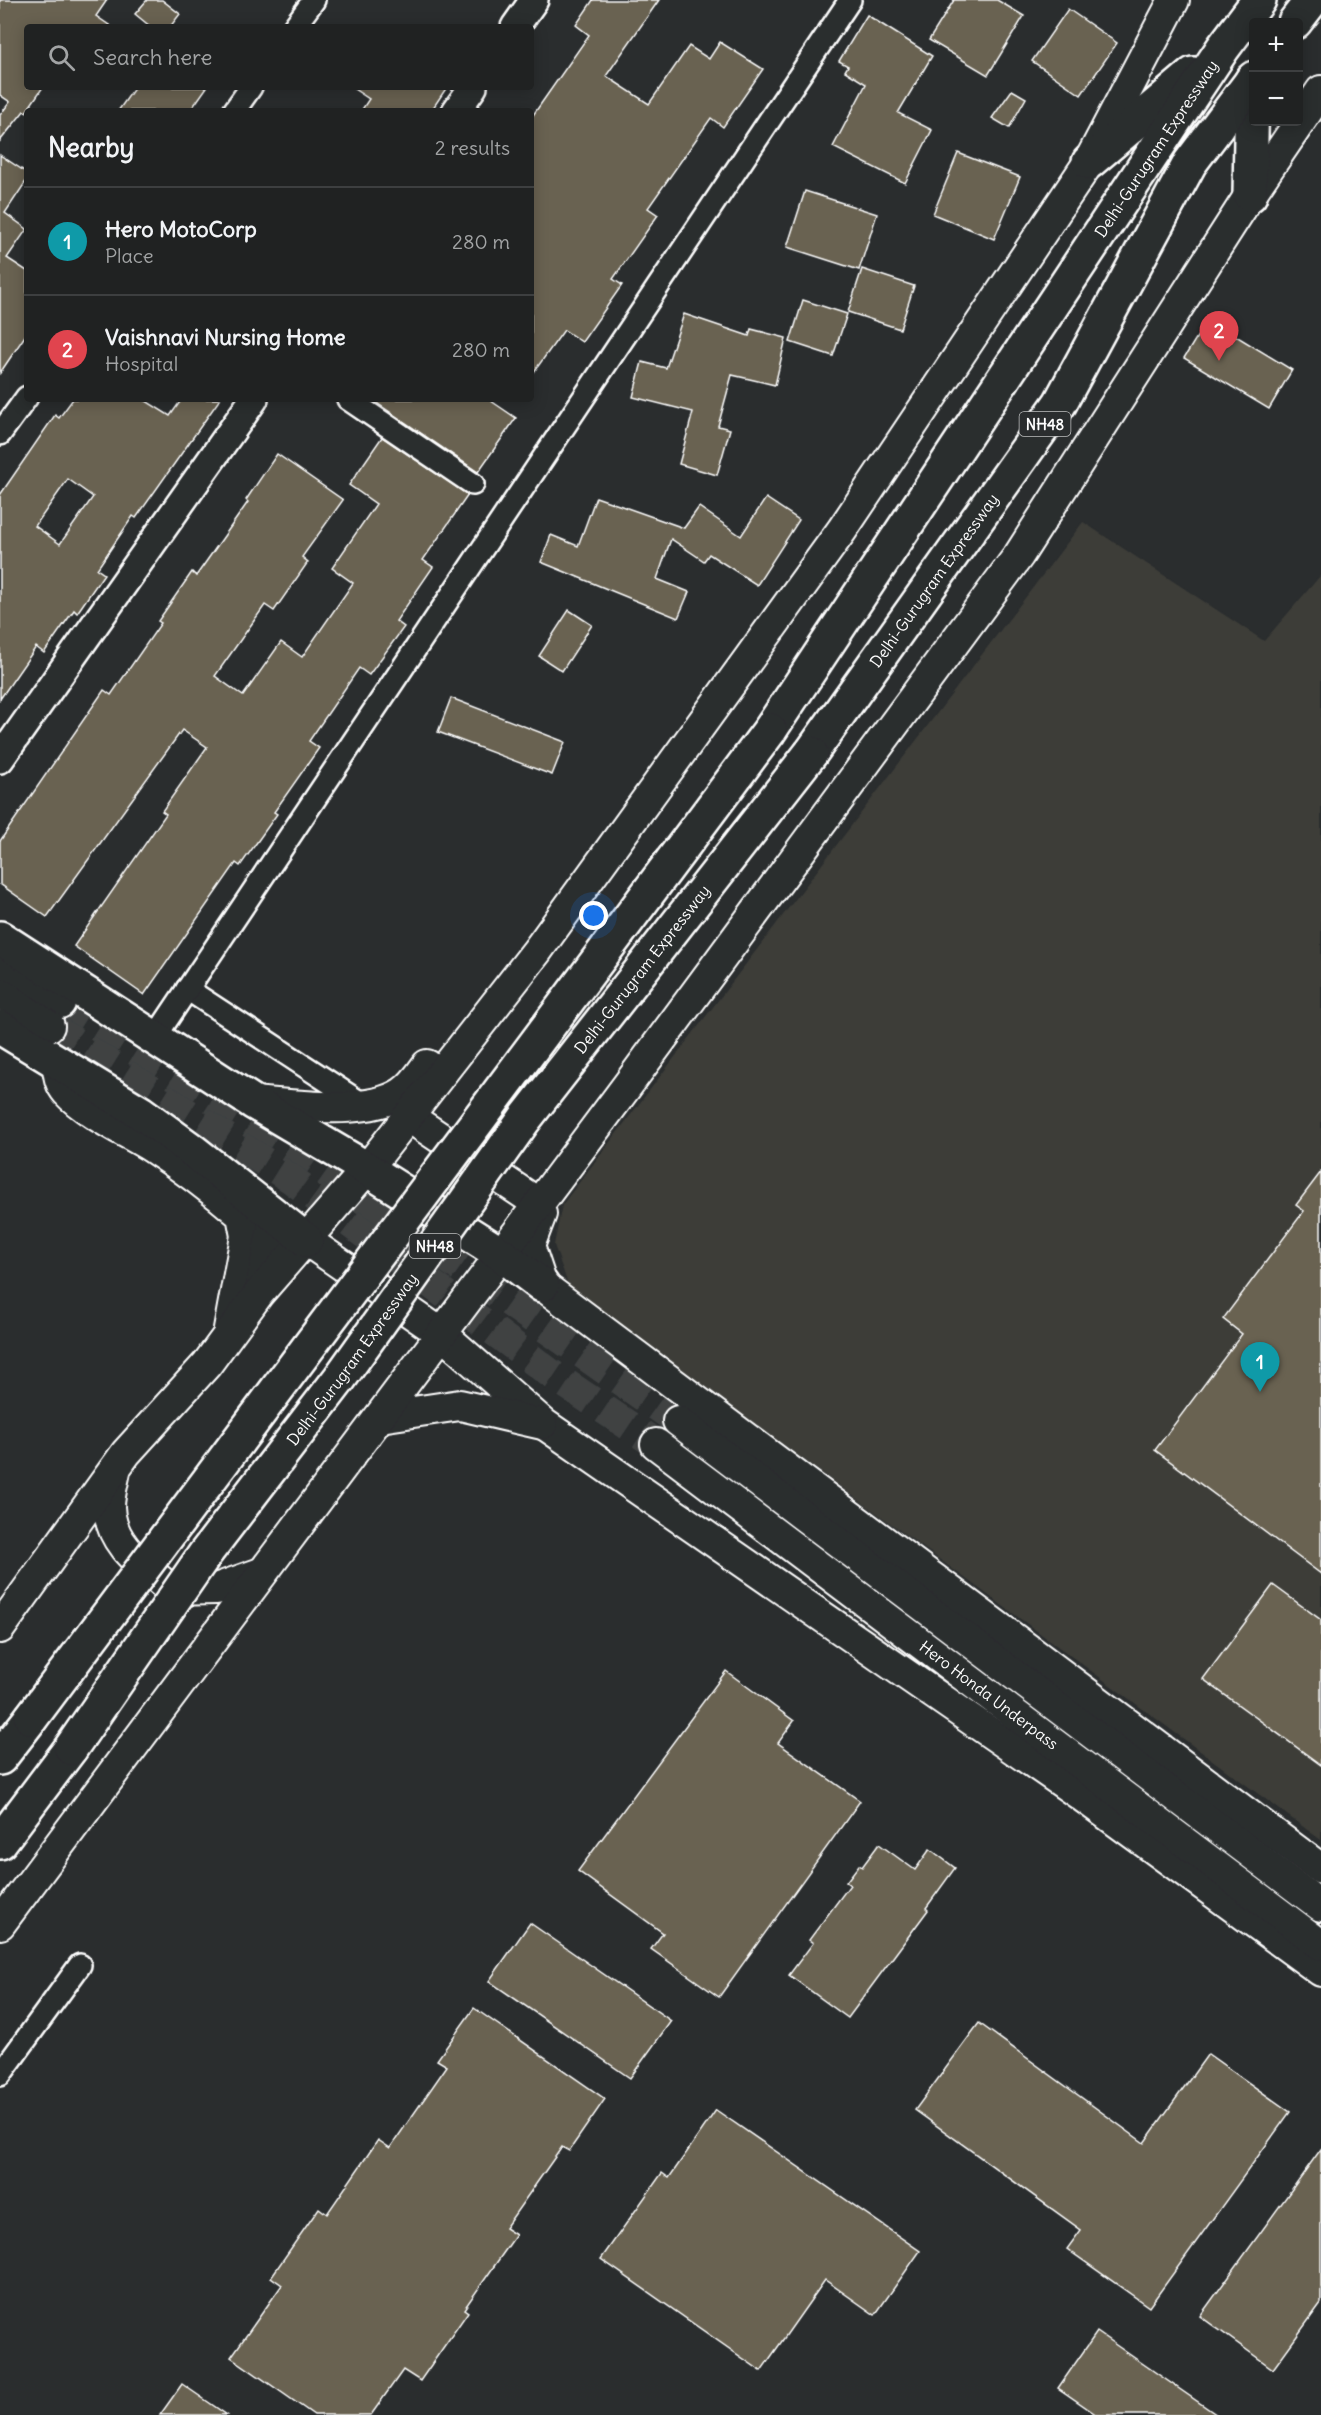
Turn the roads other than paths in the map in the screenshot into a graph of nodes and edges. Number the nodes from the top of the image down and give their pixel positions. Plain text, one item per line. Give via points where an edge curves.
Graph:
1 (314, 0) edge
2 (534, 0) edge
3 (850, 0) edge
4 (1174, 0) edge
5 (1258, 0) edge
6 (1312, 0) edge
7 (1298, 18) edge
8 (296, 24) edge
9 (517, 24) edge
10 (1223, 48) junction
11 (1249, 84) edge
12 (249, 90) edge
13 (471, 90) edge
14 (1321, 91) edge
15 (236, 108) edge
16 (458, 108) edge
17 (1252, 126) edge
18 (1089, 162) junction
19 (1250, 195) junction
20 (24, 401) edge
21 (252, 402) edge
22 (352, 402) edge
23 (0, 434) edge
24 (473, 484) dead end
25 (0, 759) edge
26 (0, 938) edge
27 (0, 961) edge
28 (512, 980) junction
29 (187, 989) junction
30 (0, 993) edge
31 (0, 1027) edge
32 (154, 1039) junction
33 (57, 1062) junction
34 (253, 1102) junction
35 (364, 1105) junction
36 (409, 1117) junction
37 (367, 1169) junction
38 (545, 1195) junction
39 (275, 1215) junction
40 (306, 1240) junction
41 (501, 1254) junction
42 (542, 1286) junction
43 (259, 1293) junction
44 (442, 1334) junction
45 (227, 1338) junction
46 (380, 1417) junction
47 (678, 1421) tunnel mouth
48 (544, 1424) junction
49 (656, 1444) tunnel mouth
50 (115, 1469) junction
51 (261, 1574) junction
52 (0, 1628) edge
53 (0, 1758) edge
54 (0, 1842) edge
55 (1321, 1869) edge
56 (1321, 1906) edge
57 (0, 1924) edge
58 (1321, 1945) edge
59 (80, 1965) dead end
60 (1321, 1971) edge
61 (0, 2075) edge

1 - 8 street
2 - 9 street
3 - 29 street
4 - 18 main road
5 - 10 highway, Delhi-Gurugram Expressway / NH48
6 - 7 highway
10 - 18 highway
10 - 53 highway, Delhi-Gurugram Expressway / NH48, bridge via 770,730
11 - 54 highway, Delhi-Gurugram Expressway / NH48, bridge via 1190,163 1060,403 811,753 525,1120 340,1378 205,1554
12 - 15 street
13 - 16 street
14 - 19 main road
17 - 19 highway
18 - 28 main road via 842,530
19 - 38 main road via 1019,555
20 - 23 street
21 - 25 street
22 - 24 street
26 - 32 highway
27 - 30 main road via 54,1014
28 - 35 main road via 492,988 477,1001 402,1094
28 - 36 main road
29 - 32 street
29 - 35 street
31 - 33 highway
32 - 34 highway
33 - 39 highway via 141,1113
33 - 45 main road via 59,1080 75,1098 164,1156 242,1215 246,1236
34 - 35 main road
34 - 37 highway
36 - 37 main road
36 - 38 main road
37 - 40 main road
37 - 41 highway
38 - 41 main road
38 - 42 main road via 529,1246
39 - 40 highway
39 - 43 main road
40 - 43 main road
40 - 44 main road
41 - 42 highway
41 - 44 main road
42 - 55 main road
43 - 45 main road
44 - 46 main road
44 - 48 main road
45 - 50 main road
46 - 48 main road via 460,1405
46 - 51 main road
47 - 56 main road, Hero Honda Underpass
48 - 60 main road via 1079,1794
49 - 58 main road, Hero Honda Underpass
50 - 51 main road via 109,1506 111,1524 120,1543 171,1590 216,1589
50 - 52 main road
51 - 57 main road
59 - 61 street

